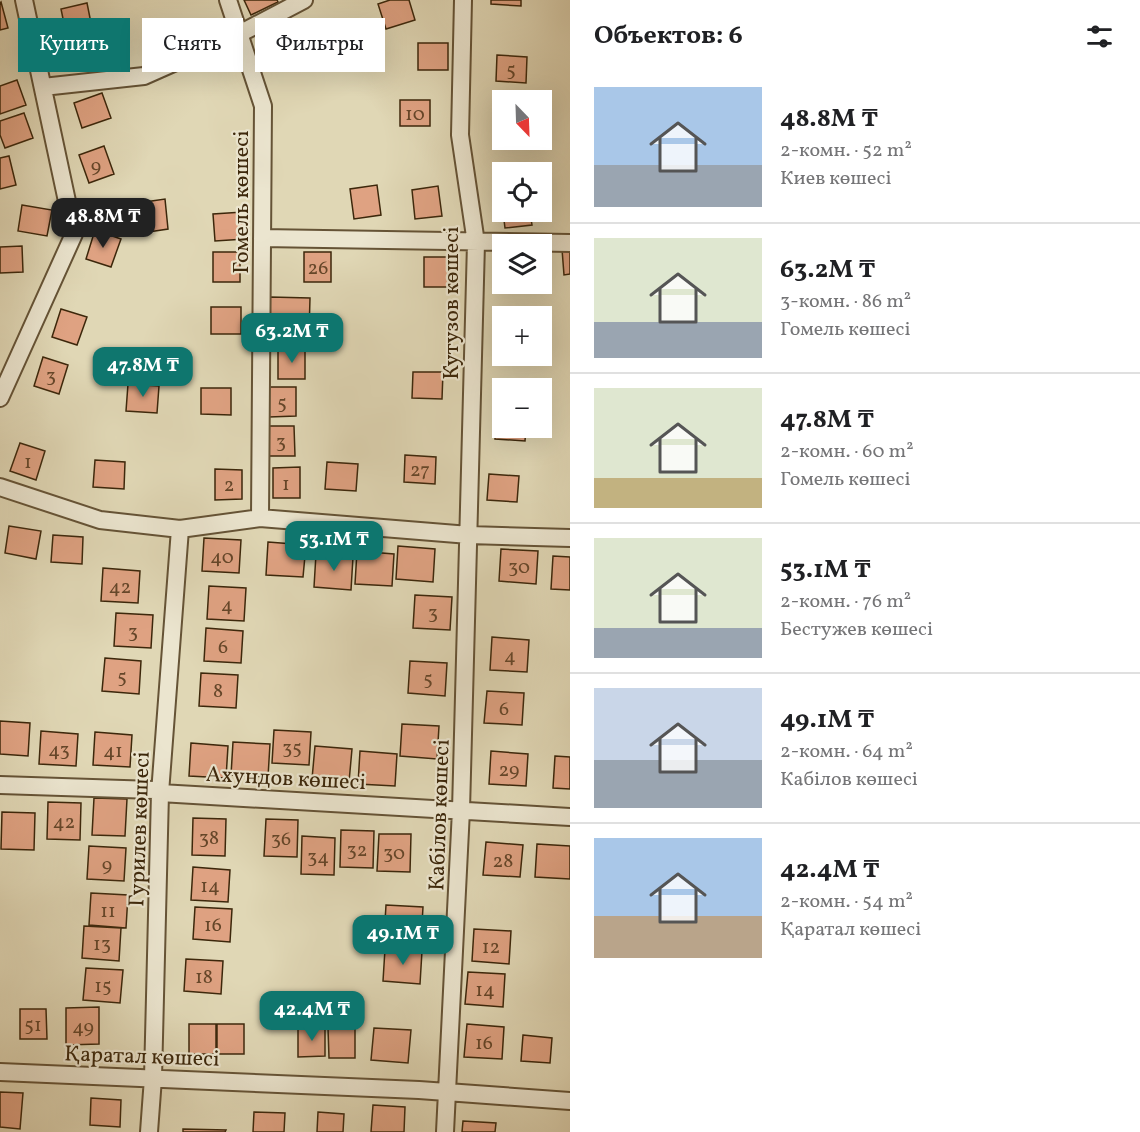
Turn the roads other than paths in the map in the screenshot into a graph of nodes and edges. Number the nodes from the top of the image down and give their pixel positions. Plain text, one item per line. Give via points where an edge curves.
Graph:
1 (24, 0) edge
2 (228, 0) edge
3 (304, 0) edge
4 (463, 0) edge
5 (235, 18) edge
6 (243, 32) edge
7 (243, 40) edge
8 (153, 72) edge
9 (43, 87) junction
10 (262, 238) junction
11 (476, 243) junction
12 (570, 243) edge
13 (0, 399) edge
14 (0, 487) edge
15 (260, 518) junction
16 (180, 529) junction
17 (469, 535) junction
18 (570, 538) edge
19 (0, 785) edge
20 (160, 793) junction
21 (461, 810) junction
22 (570, 817) edge
23 (0, 1072) edge
24 (153, 1078) junction
25 (449, 1092) junction
26 (570, 1101) edge
27 (149, 1132) edge
28 (445, 1132) edge

1 - 9 street
2 - 5 street, Гомель көшесі
3 - 6 street
4 - 11 street, Кутузов көшесі via 460,135
7 - 10 street, Гомель көшесі via 263,106
8 - 9 street
9 - 13 street via 75,234
10 - 11 street
10 - 15 street, Гомель көшесі
11 - 12 street
11 - 17 street, Кутузов көшесі
14 - 16 street via 100,520
15 - 16 street
15 - 17 street
16 - 20 street, Гурилев көшесі
17 - 18 street
17 - 21 street, Кабілов көшесі
19 - 20 street, Ахундов көшесі
20 - 21 street, Ахундов көшесі
20 - 24 street, Гурилев көшесі
21 - 22 street, Ахундов көшесі
21 - 25 street, Кабілов көшесі
23 - 24 street, Қаратал көшесі
24 - 25 street, Қаратал көшесі
24 - 27 street, Гурилев көшесі
25 - 26 street, Қаратал көшесі
25 - 28 street, Кабілов көшесі

